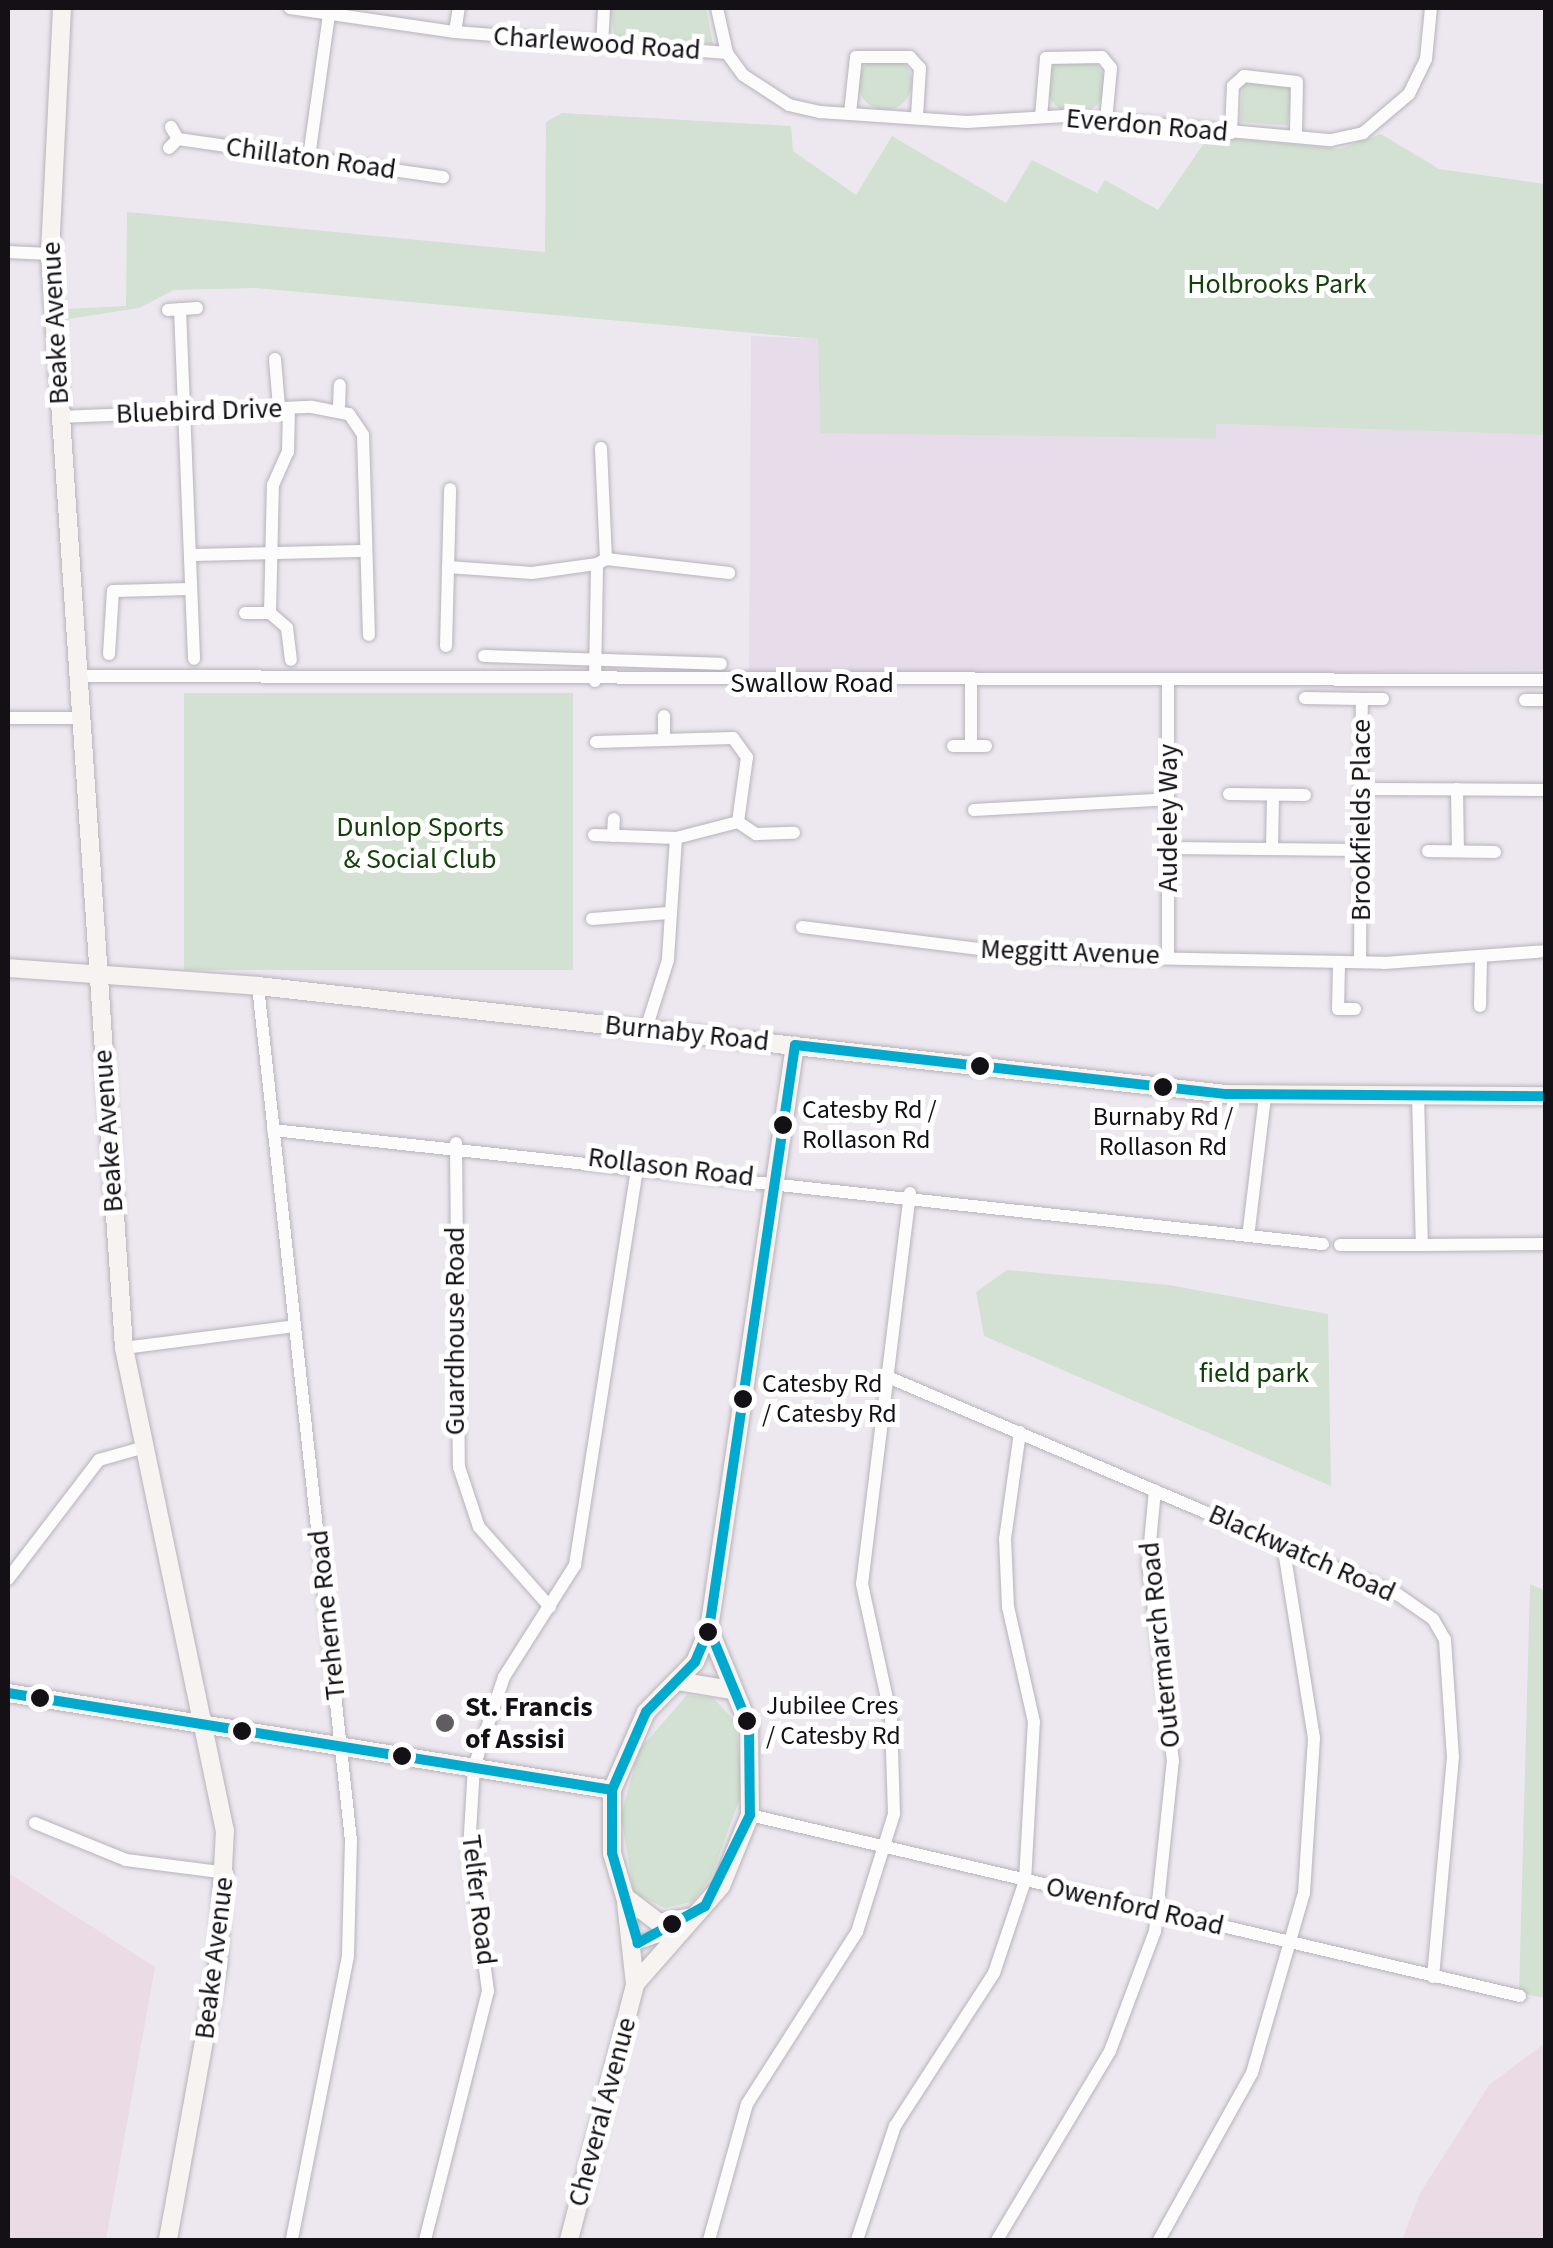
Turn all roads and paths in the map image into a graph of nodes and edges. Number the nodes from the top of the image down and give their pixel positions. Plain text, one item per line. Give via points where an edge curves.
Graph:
1 (62, 8) edge
2 (290, 8) edge
3 (459, 8) edge
4 (604, 8) edge
5 (717, 8) edge
6 (1431, 8) edge
7 (329, 14) junction
8 (455, 32) junction
9 (602, 46) junction
10 (726, 53) junction
11 (850, 112) junction
12 (917, 116) junction
13 (1041, 118) junction
14 (1106, 121) junction
15 (1231, 132) junction
16 (1296, 136) junction
17 (173, 138) dead end
18 (308, 156) junction
19 (443, 177) dead end
20 (8, 252) edge
21 (50, 254) junction
22 (197, 308) dead end
23 (275, 359) dead end
24 (340, 385) dead end
25 (284, 408) junction
26 (339, 408) junction
27 (185, 411) junction
28 (59, 417) junction
29 (601, 448) dead end
30 (450, 489) dead end
31 (360, 551) junction
32 (194, 555) junction
33 (274, 556) junction
34 (602, 562) junction
35 (448, 567) junction
36 (730, 573) dead end
37 (189, 589) junction
38 (245, 612) dead end
39 (270, 613) junction
40 (369, 635) dead end
41 (446, 646) dead end
42 (595, 653) junction
43 (109, 654) dead end
44 (484, 656) dead end
45 (194, 658) dead end
46 (290, 660) dead end
47 (721, 664) dead end
48 (78, 676) junction
49 (1546, 680) edge
50 (595, 681) junction
51 (971, 682) junction
52 (1168, 682) junction
53 (1305, 698) dead end
54 (1362, 699) junction
55 (1383, 699) dead end
56 (1525, 700) dead end
57 (1546, 700) edge
58 (664, 716) dead end
59 (8, 718) edge
60 (79, 718) junction
61 (664, 740) junction
62 (596, 742) dead end
63 (954, 746) dead end
64 (1367, 789) junction
65 (1457, 790) junction
66 (1546, 790) edge
67 (1229, 794) dead end
68 (1304, 794) dead end
69 (1273, 795) junction
70 (1168, 799) junction
71 (974, 810) dead end
72 (614, 818) dead end
73 (738, 822) junction
74 (794, 833) dead end
75 (594, 835) dead end
76 (613, 836) junction
77 (676, 838) junction
78 (1169, 848) junction
79 (1272, 849) junction
80 (1357, 850) junction
81 (1428, 851) dead end
82 (1458, 851) junction
83 (1496, 852) dead end
84 (668, 913) junction
85 (592, 919) dead end
86 (802, 927) dead end
87 (1546, 951) edge
88 (1168, 956) junction
89 (1481, 958) junction
90 (1360, 962) junction
91 (1339, 963) junction
92 (8, 968) edge
93 (99, 972) junction
94 (258, 986) junction
95 (1480, 1006) dead end
96 (1355, 1009) dead end
97 (646, 1028) junction
98 (794, 1045) junction
99 (1265, 1096) junction
100 (1418, 1096) junction
101 (1546, 1096) edge
102 (273, 1130) junction
103 (456, 1143) junction
104 (638, 1163) junction
105 (778, 1180) junction
106 (910, 1192) junction
107 (1248, 1229) junction
108 (1323, 1244) dead end
109 (1546, 1244) edge
110 (1340, 1245) dead end
111 (1422, 1245) junction
112 (295, 1326) junction
113 (124, 1348) junction
114 (888, 1377) junction
115 (1020, 1432) junction
116 (140, 1448) junction
117 (1155, 1490) junction
118 (1283, 1545) junction
119 (8, 1579) edge
120 (550, 1607) junction
121 (709, 1629) junction
122 (678, 1681) junction
123 (732, 1690) junction
124 (8, 1693) edge
125 (207, 1724) junction
126 (342, 1746) junction
127 (474, 1768) junction
128 (612, 1790) junction
129 (750, 1815) junction
130 (35, 1823) dead end
131 (888, 1849) junction
132 (227, 1872) junction
133 (1025, 1880) junction
134 (624, 1897) junction
135 (1158, 1912) junction
136 (692, 1918) junction
137 (676, 1930) junction
138 (638, 1942) junction
139 (1293, 1943) junction
140 (1433, 1976) junction
141 (635, 1984) junction
142 (1520, 1996) dead end
143 (168, 2240) edge
144 (292, 2240) edge
145 (425, 2240) edge
146 (570, 2240) edge
147 (709, 2240) edge
148 (857, 2240) edge
149 (997, 2240) edge
150 (1159, 2240) edge

1 - 21 street, Beake Avenue
2 - 7 street, Charlewood Road
3 - 8 street
4 - 9 street
5 - 10 street
6 - 16 street, Everdon Road via 1419,79 1394,111 1349,138
7 - 8 street, Charlewood Road
7 - 18 street
8 - 9 street, Charlewood Road
9 - 10 street, Charlewood Road
10 - 11 street, Everdon Road via 789,105
11 - 12 street, Everdon Road
11 - 12 street via 856,57 910,58 920,68
12 - 13 street, Everdon Road
13 - 14 street, Everdon Road
13 - 14 street via 1046,58 1102,57 1111,68
14 - 15 street, Everdon Road
15 - 16 street, Everdon Road
15 - 16 street via 1233,86 1244,76 1297,82
17 - 18 street, Chillaton Road
18 - 19 street, Chillaton Road
20 - 21 street
21 - 28 street, Beake Avenue
22 - 27 street via 174,310
23 - 25 street
24 - 26 street
25 - 26 street, Bluebird Drive
25 - 27 street, Bluebird Drive
25 - 33 street via 288,452 273,485
26 - 31 street via 362,435
27 - 28 street, Bluebird Drive
27 - 32 street
28 - 48 street, Beake Avenue
29 - 34 street
30 - 35 street
31 - 33 street
31 - 40 street
32 - 33 street
32 - 37 street
33 - 39 street
34 - 35 street via 532,574
34 - 36 street
34 - 42 street
35 - 41 street
37 - 43 street via 113,591
37 - 45 street
38 - 39 street
39 - 46 street via 290,634
42 - 44 street
42 - 47 street
42 - 50 street
48 - 50 street, Swallow Road
48 - 60 street, Beake Avenue
49 - 52 street, Swallow Road
50 - 51 street, Swallow Road
51 - 52 street, Swallow Road
51 - 63 street via 978,746
52 - 70 street, Audeley Way
53 - 54 street
54 - 55 street, Brookfields Place
54 - 64 street, Brookfields Place
56 - 57 street
58 - 61 street
59 - 60 street
60 - 93 street, Beake Avenue
61 - 62 street
61 - 73 street via 743,744
64 - 65 street
64 - 80 street, Brookfields Place
65 - 66 street
65 - 82 street
67 - 69 street
68 - 69 street
69 - 79 street
70 - 71 street
70 - 78 street, Audeley Way
72 - 76 street
73 - 74 street via 756,834
73 - 77 street
75 - 76 street
76 - 77 street
77 - 84 street
78 - 79 street
78 - 88 street, Audeley Way
79 - 80 street
80 - 90 street, Brookfields Place
81 - 82 street
82 - 83 street
84 - 85 street
84 - 97 street via 668,960
86 - 88 street, Meggitt Avenue via 1034,956
87 - 89 street, Meggitt Avenue
88 - 91 street, Meggitt Avenue
89 - 90 street, Meggitt Avenue
89 - 95 street
90 - 91 street, Meggitt Avenue
91 - 96 street via 1338,1010
92 - 93 street, Burnaby Road
93 - 94 street, Burnaby Road
93 - 113 street, Beake Avenue
94 - 97 street, Burnaby Road
94 - 102 street, Treherne Road
97 - 98 street, Burnaby Road
98 - 99 street, Burnaby Road
98 - 105 street
99 - 100 street, Burnaby Road
99 - 107 street
100 - 101 street, Burnaby Road
100 - 111 street
102 - 103 street, Rollason Road
102 - 112 street, Treherne Road
103 - 104 street, Rollason Road
103 - 120 street, Guardhouse Road via 456,1454 479,1527
104 - 105 street, Rollason Road
104 - 120 street, Telfer Road via 582,1540
105 - 106 street, Rollason Road
105 - 121 street
106 - 107 street, Rollason Road
106 - 114 street
107 - 108 street, Rollason Road
109 - 111 street
110 - 111 street
112 - 113 street
112 - 126 street, Treherne Road
113 - 116 street, Beake Avenue
114 - 115 street, Blackwatch Road
114 - 131 street via 862,1584 896,1748
115 - 117 street, Blackwatch Road
115 - 133 street via 1006,1553 1034,1722
116 - 119 street via 100,1460 44,1543
116 - 125 street, Beake Avenue
117 - 118 street, Blackwatch Road
117 - 135 street, Outermarch Road via 1148,1564 1173,1762
118 - 139 street via 1314,1738 1308,1863
118 - 140 street, Blackwatch Road via 1406,1599 1442,1634 1452,1826
120 - 127 street, Telfer Road via 504,1677
121 - 122 street
121 - 123 street, Cheveral Avenue
122 - 123 street
122 - 128 street via 646,1712
123 - 129 street, Cheveral Avenue via 754,1761
124 - 125 street
125 - 126 street
125 - 132 street, Beake Avenue
126 - 127 street
126 - 144 street, Treherne Road via 348,1956
127 - 128 street
127 - 145 street, Telfer Road via 469,1852 488,1991
128 - 134 street, Cheveral Avenue via 612,1854
129 - 131 street, Owenford Road
129 - 136 street, Cheveral Avenue via 730,1870
130 - 132 street via 126,1860
131 - 133 street, Owenford Road
131 - 147 street via 856,1932 747,2104
132 - 143 street, Beake Avenue
133 - 135 street, Owenford Road
133 - 148 street via 994,1973 890,2138
134 - 136 street via 647,1919
134 - 138 street, Cheveral Avenue
135 - 139 street, Owenford Road
135 - 149 street, Outermarch Road via 1110,2051
136 - 137 street, Cheveral Avenue
137 - 138 street
137 - 141 street, Cheveral Avenue
138 - 141 street, Cheveral Avenue
139 - 140 street, Owenford Road
139 - 150 street via 1229,2124
140 - 142 street, Owenford Road
141 - 146 street, Cheveral Avenue

